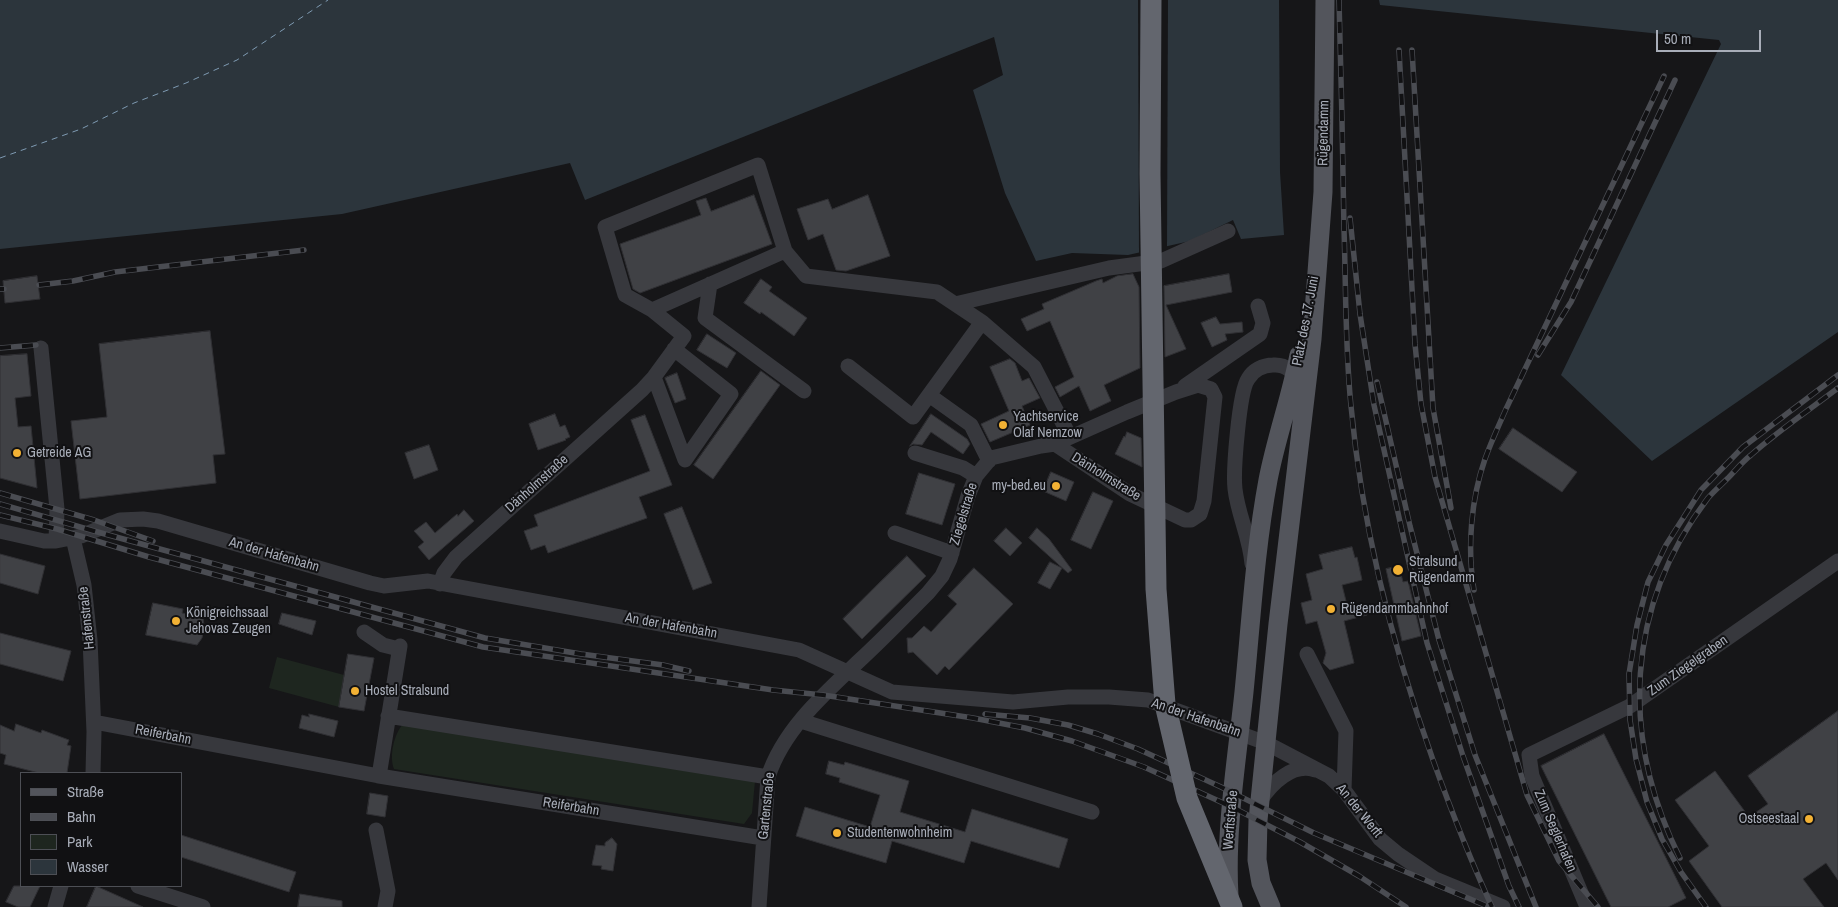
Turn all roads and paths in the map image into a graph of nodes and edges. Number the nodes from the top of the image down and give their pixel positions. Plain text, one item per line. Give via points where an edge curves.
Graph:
1 (1151, 0) edge
2 (1325, 0) edge
3 (1228, 231) dead end
4 (785, 251) junction
5 (1317, 265) junction
6 (710, 284) junction
7 (954, 304) junction
8 (1258, 306) dead end
9 (652, 310) junction
10 (705, 318) junction
11 (982, 322) junction
12 (684, 336) junction
13 (42, 348) dead end
14 (674, 349) junction
15 (848, 366) dead end
16 (1295, 375) junction
17 (654, 377) junction
18 (804, 391) dead end
19 (1176, 392) junction
20 (929, 395) junction
21 (1304, 406) junction
22 (1070, 437) junction
23 (1055, 444) junction
24 (915, 453) dead end
25 (989, 460) junction
26 (976, 476) junction
27 (0, 531) edge
28 (895, 533) dead end
29 (73, 538) junction
30 (56, 541) junction
31 (952, 553) junction
32 (1838, 561) edge
33 (440, 584) junction
34 (1254, 586) junction
35 (364, 632) dead end
36 (1307, 654) dead end
37 (847, 672) junction
38 (388, 716) junction
39 (801, 721) junction
40 (94, 722) junction
41 (1239, 733) junction
42 (1266, 743) junction
43 (1529, 755) joint
44 (93, 772) edge
45 (379, 776) junction
46 (1329, 776) junction
47 (768, 777) junction
48 (1344, 790) junction
49 (1260, 801) junction
50 (1092, 812) dead end
51 (376, 830) dead end
52 (763, 838) junction
53 (61, 887) edge
54 (141, 887) edge
55 (54, 907) edge
56 (203, 907) edge
57 (385, 907) edge
58 (759, 907) edge
59 (1231, 907) edge
60 (1272, 907) edge
61 (1503, 907) edge
62 (1587, 907) edge

1 - 59 highway, bridge via 1156,589 1165,704 1187,798
2 - 5 main road, Rügendamm via 1323,192
3 - 7 street via 1161,261 1109,268
4 - 6 street
4 - 7 street via 806,276 937,292
4 - 9 street via 758,165 605,227 625,295
5 - 16 main road, Platz des 17. Juni
5 - 21 main road, Platz des 17. Juni
6 - 9 street
6 - 10 street
7 - 11 street
8 - 19 street via 1263,323 1260,334
9 - 12 street
10 - 12 street, Dänholmstraße
10 - 18 street
11 - 20 street
11 - 22 street via 1034,367
12 - 14 street, Dänholmstraße
13 - 30 street via 57,509
14 - 17 street, Dänholmstraße
14 - 17 street via 731,394 684,460
15 - 20 street via 913,416
16 - 21 street
16 - 34 main road, Platz des 17. Juni via 1268,479
16 - 34 street via 1288,367 1265,365 1248,379 1242,392 1234,473 1237,504 1252,558
17 - 33 street, Dänholmstraße via 456,557
19 - 22 street
19 - 23 street, Dänholmstraße via 1198,385 1211,389 1214,397 1204,501 1200,514 1191,520 1130,494
20 - 25 street via 971,425
21 - 42 main road, Platz des 17. Juni
22 - 23 street
23 - 25 street
24 - 26 street via 963,468
25 - 26 street, Ziegelstraße
26 - 31 street, Ziegelstraße
27 - 30 street
28 - 31 street
29 - 30 street
29 - 33 street, An der Hafenbahn via 120,520 150,520 377,584 428,581
29 - 40 street, Hafenstraße via 84,585
31 - 37 street, Ziegelstraße via 942,576 928,593
32 - 43 street, Zum Ziegelgraben via 1630,706
33 - 37 street, An der Hafenbahn via 782,646 799,650
34 - 41 main road, Platz des 17. Juni
35 - 38 street via 383,645 399,648
36 - 48 street via 1346,731
37 - 39 street, Gartenstraße
37 - 41 street, An der Hafenbahn via 892,692 1013,702 1068,696 1148,700
38 - 45 street
38 - 47 street
39 - 47 street, Gartenstraße via 773,759
39 - 50 street
40 - 44 street, Hafenstraße
40 - 45 street, Reiferbahn
41 - 42 street, An der Hafenbahn
41 - 59 main road, Werftstraße via 1228,858
42 - 46 street, An der Werft
42 - 49 main road, Werftstraße
43 - 62 street, Zum Seglerhafen via 1532,776
45 - 52 street, Reiferbahn
46 - 48 street, An der Werft
46 - 49 street via 1310,768 1297,769 1274,783
47 - 52 street, Gartenstraße
48 - 61 street, An der Werft via 1380,838 1417,868 1435,879
49 - 60 main road, Werftstraße via 1257,860 1261,882
51 - 57 street via 388,891
52 - 58 street, Gartenstraße
53 - 55 street
54 - 56 street

